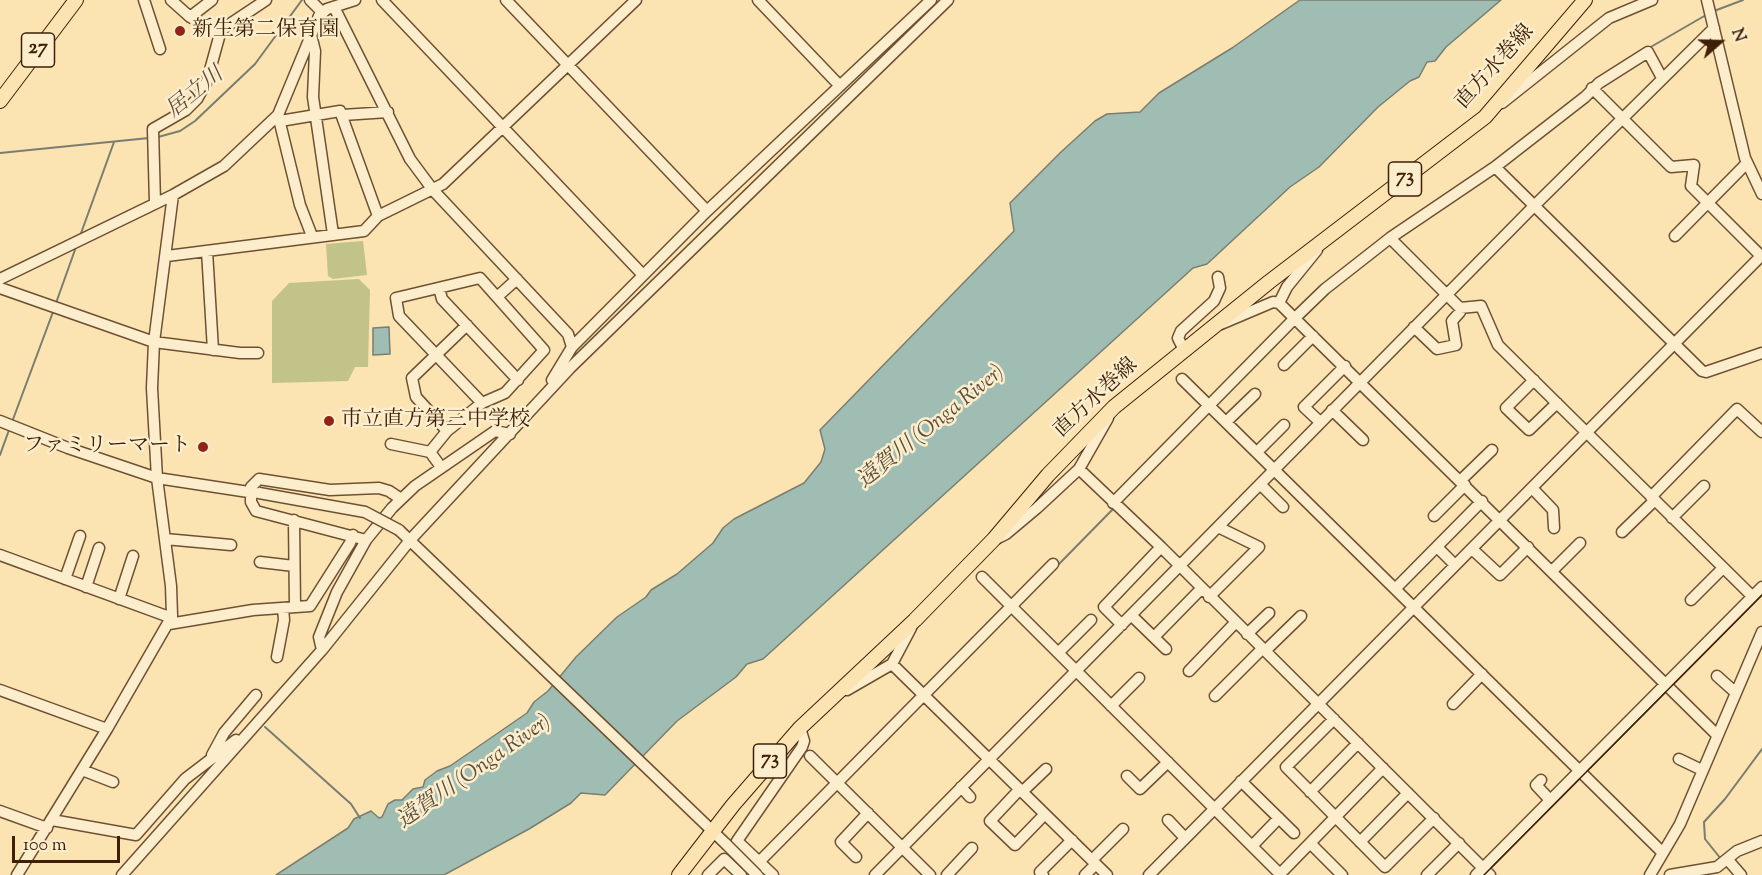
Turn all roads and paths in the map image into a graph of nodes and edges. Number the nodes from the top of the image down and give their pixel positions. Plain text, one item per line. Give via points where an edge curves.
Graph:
1 (76, 0) edge
2 (144, 0) edge
3 (171, 0) edge
4 (212, 0) edge
5 (266, 0) edge
6 (310, 0) edge
7 (355, 0) edge
8 (382, 0) edge
9 (506, 0) edge
10 (636, 0) edge
11 (758, 0) edge
12 (931, 0) edge
13 (948, 0) edge
14 (1585, 0) edge
15 (1652, 0) edge
16 (334, 7) junction
17 (1709, 9) edge
18 (322, 12) junction
19 (190, 17) junction
20 (1714, 28) junction
21 (221, 30) junction
22 (311, 35) junction
23 (160, 49) dead end
24 (568, 66) junction
25 (1662, 78) junction
26 (840, 86) junction
27 (1592, 88) junction
28 (0, 101) edge
29 (388, 111) junction
30 (316, 113) junction
31 (343, 115) junction
32 (1621, 116) junction
33 (1485, 117) junction
34 (279, 118) junction
35 (502, 128) junction
36 (1747, 163) junction
37 (1495, 167) junction
38 (433, 190) junction
39 (1762, 194) edge
40 (173, 195) junction
41 (155, 203) junction
42 (1709, 203) junction
43 (1533, 205) junction
44 (707, 211) junction
45 (378, 216) junction
46 (333, 234) junction
47 (312, 236) junction
48 (1675, 236) dead end
49 (1392, 240) junction
50 (1324, 241) junction
51 (207, 251) junction
52 (166, 256) junction
53 (1762, 256) edge
54 (643, 275) junction
55 (1218, 277) dead end
56 (0, 279) edge
57 (517, 279) junction
58 (0, 288) edge
59 (439, 288) junction
60 (1445, 294) junction
61 (497, 297) junction
62 (1279, 303) junction
63 (1460, 308) junction
64 (1295, 318) junction
65 (467, 325) junction
66 (1215, 326) junction
67 (1414, 327) junction
68 (1313, 336) junction
69 (154, 342) junction
70 (1674, 344) junction
71 (572, 347) junction
72 (213, 350) junction
73 (1184, 350) junction
74 (258, 353) dead end
75 (1762, 353) edge
76 (436, 355) junction
77 (1284, 365) dead end
78 (1345, 366) junction
79 (1182, 379) dead end
80 (518, 380) junction
81 (1360, 380) junction
82 (1534, 380) junction
83 (1255, 394) dead end
84 (482, 403) junction
85 (537, 403) junction
86 (1557, 403) junction
87 (1114, 407) junction
88 (1212, 407) junction
89 (1332, 410) junction
90 (1319, 421) junction
91 (1226, 422) junction
92 (7, 424) edge
93 (1284, 425) dead end
94 (447, 431) junction
95 (1586, 432) junction
96 (1762, 432) edge
97 (510, 434) junction
98 (1363, 440) dead end
99 (391, 444) dead end
100 (1492, 450) dead end
101 (430, 452) junction
102 (1257, 452) junction
103 (441, 467) junction
104 (1273, 468) junction
105 (1078, 469) junction
106 (157, 478) junction
107 (1463, 482) junction
108 (1260, 484) junction
109 (1704, 486) dead end
110 (1532, 488) junction
111 (255, 493) junction
112 (401, 498) junction
113 (1653, 499) junction
114 (1482, 501) junction
115 (1115, 505) junction
116 (1283, 507) dead end
117 (1434, 516) dead end
118 (1672, 518) junction
119 (294, 520) junction
120 (1500, 520) junction
121 (1218, 527) junction
122 (1554, 528) dead end
123 (1623, 532) dead end
124 (353, 535) junction
125 (80, 536) dead end
126 (165, 539) junction
127 (411, 539) junction
128 (994, 539) junction
129 (366, 540) junction
130 (1580, 543) dead end
131 (231, 544) dead end
132 (1161, 547) junction
133 (1437, 547) junction
134 (1528, 547) junction
135 (99, 548) dead end
136 (1472, 549) junction
137 (0, 555) edge
138 (133, 556) dead end
139 (260, 562) dead end
140 (1053, 564) dead end
141 (1178, 564) junction
142 (1455, 565) junction
143 (294, 566) junction
144 (1723, 568) junction
145 (1552, 571) junction
146 (982, 578) dead end
147 (65, 579) junction
148 (86, 587) junction
149 (1762, 587) edge
150 (1395, 589) junction
151 (1205, 593) junction
152 (1752, 596) junction
153 (119, 599) junction
154 (1691, 600) dead end
155 (295, 607) junction
156 (1414, 607) junction
157 (283, 608) junction
158 (1013, 608) junction
159 (1269, 613) dead end
160 (1131, 615) junction
161 (1301, 616) dead end
162 (915, 620) junction
163 (1091, 620) dead end
164 (170, 621) junction
165 (1120, 623) junction
166 (1236, 623) junction
167 (1762, 632) edge
168 (1247, 634) junction
169 (1154, 637) junction
170 (1166, 649) dead end
171 (322, 650) junction
172 (1264, 650) junction
173 (1059, 652) junction
174 (1758, 654) edge
175 (278, 657) dead end
176 (892, 664) junction
177 (1075, 668) junction
178 (1189, 671) dead end
179 (1482, 674) junction
180 (1718, 676) dead end
181 (1139, 678) dead end
182 (1665, 683) junction
183 (0, 690) edge
184 (1736, 693) junction
185 (256, 695) dead end
186 (927, 696) junction
187 (1215, 696) dead end
188 (834, 697) junction
189 (1318, 704) junction
190 (1453, 704) dead end
191 (1111, 706) junction
192 (1334, 719) junction
193 (800, 728) junction
194 (107, 729) junction
195 (247, 734) junction
196 (1718, 735) junction
197 (1358, 743) junction
198 (810, 756) dead end
199 (212, 757) junction
200 (987, 757) junction
201 (1678, 759) dead end
202 (1168, 762) junction
203 (1383, 768) junction
204 (1046, 769) dead end
205 (82, 770) junction
206 (1580, 770) junction
207 (1702, 771) junction
208 (1127, 777) dead end
209 (1541, 780) dead end
210 (1241, 781) junction
211 (113, 782) dead end
212 (839, 785) junction
213 (961, 787) junction
214 (1022, 790) junction
215 (1310, 792) junction
216 (1408, 793) junction
217 (970, 797) dead end
218 (1550, 800) junction
219 (1214, 808) junction
220 (0, 811) edge
221 (868, 813) junction
222 (1046, 814) junction
223 (1335, 817) junction
224 (1279, 818) junction
225 (1434, 819) junction
226 (1168, 820) dead end
227 (50, 824) junction
228 (710, 828) junction
229 (1123, 828) dead end
230 (1294, 833) dead end
231 (1185, 838) junction
232 (1072, 840) junction
233 (1762, 841) edge
234 (1360, 842) junction
235 (1310, 843) junction
236 (1459, 843) junction
237 (900, 845) junction
238 (1252, 846) junction
239 (972, 848) dead end
240 (1663, 853) junction
241 (856, 856) dead end
242 (1726, 861) junction
243 (1094, 862) junction
244 (131, 865) junction
245 (760, 866) edge
246 (1381, 871) edge
247 (1652, 872) edge
248 (1337, 873) edge
249 (1483, 873) edge
250 (17, 875) edge
251 (114, 875) edge
252 (122, 875) edge
253 (679, 875) edge
254 (708, 875) edge
255 (741, 875) edge
256 (773, 875) edge
257 (874, 875) edge
258 (930, 875) edge
259 (946, 875) edge
260 (1043, 875) edge
261 (1085, 875) edge
262 (1107, 875) edge
263 (1149, 875) edge
264 (1281, 875) edge
265 (1427, 875) edge
266 (1669, 875) edge
267 (1741, 875) edge

1 - 28 main road, 27
2 - 23 street
3 - 19 street
4 - 19 street
5 - 21 street
6 - 18 street
7 - 16 street
8 - 35 street
9 - 24 street
10 - 24 street
11 - 26 street
12 - 26 street
13 - 85 street via 612,324
14 - 33 main road, 直方水巻線 / 73
15 - 33 street via 1609,18
16 - 18 street
16 - 29 street
17 - 20 street
18 - 22 street
19 - 21 street via 214,32
20 - 25 street
20 - 36 street
21 - 41 street via 207,81 197,99 186,110 154,127
22 - 30 street
22 - 34 street
24 - 35 street
24 - 44 street
25 - 27 street via 1648,52
25 - 32 street
26 - 44 street
27 - 32 street
27 - 37 street
29 - 31 street
29 - 38 street via 410,159
30 - 31 street via 337,110
30 - 34 street
30 - 46 street
31 - 45 street
32 - 42 street via 1671,167 1694,165 1691,186
32 - 43 street
33 - 50 main road, 直方水巻線 / 73
34 - 40 street via 224,166
34 - 47 street via 300,205
35 - 38 street
35 - 54 street
36 - 39 street
36 - 42 street
37 - 43 street
37 - 49 street
38 - 45 street
38 - 57 street
40 - 41 street
40 - 52 street
41 - 56 street
42 - 48 street
42 - 53 street
43 - 60 street
43 - 70 street
44 - 54 street
45 - 46 street via 364,231
46 - 47 street
47 - 51 street
49 - 60 street
49 - 64 street via 1326,289
50 - 62 street
50 - 66 main road, 直方水巻線 / 73
51 - 52 street
51 - 72 street
52 - 69 street
53 - 70 street
54 - 71 street
55 - 73 street via 1220,288 1214,301 1181,332 1179,342
57 - 61 street
57 - 71 street via 568,334
58 - 69 street
59 - 61 street via 480,278
59 - 65 street via 442,298
59 - 76 street via 396,298 399,316
60 - 63 street
60 - 67 street
61 - 80 street via 544,350
62 - 64 street
62 - 66 street
63 - 67 street via 1452,321 1456,345 1437,349
63 - 82 street via 1481,306 1498,345
64 - 68 street
64 - 88 street
65 - 76 street
65 - 80 street
66 - 73 main road, 直方水巻線 / 73
67 - 81 street
68 - 77 street
68 - 78 street
69 - 72 street
69 - 106 street via 152,388
70 - 75 street via 1706,372
70 - 95 street
71 - 85 street
72 - 74 street
73 - 87 main road, 直方水巻線 / 73
76 - 84 street
76 - 94 street via 412,378 416,397
78 - 81 street
78 - 90 street via 1304,407
79 - 88 street
80 - 84 street via 505,393
81 - 89 street
81 - 107 street
82 - 86 street
82 - 86 street via 1506,408 1529,430
83 - 91 street
84 - 94 street
85 - 97 street
86 - 95 street
87 - 105 street
87 - 128 main road, 直方水巻線 / 73 via 1048,475
88 - 91 street
88 - 115 street
89 - 90 street
89 - 98 street
90 - 104 street
91 - 102 street
92 - 106 street
93 - 102 street
94 - 101 street
95 - 110 street
95 - 113 street
96 - 113 street via 1737,409
97 - 103 street via 495,431
97 - 127 street
99 - 101 street
100 - 107 street
101 - 103 street
102 - 104 street
103 - 112 street
104 - 108 street
104 - 150 street
105 - 115 street
105 - 128 street via 1022,521
106 - 111 street
106 - 126 street
107 - 114 street
107 - 117 street
108 - 116 street
108 - 121 street
109 - 118 street
110 - 120 street
110 - 122 street via 1553,510
111 - 112 street via 251,487 259,479 330,490 379,488
111 - 119 street via 251,502 256,511
111 - 127 street, bridge via 365,512
112 - 129 street
113 - 118 street
113 - 123 street
114 - 120 street
114 - 133 street
115 - 132 street
118 - 144 street
119 - 124 street
119 - 143 street
120 - 134 street
120 - 136 street
121 - 141 street
121 - 151 street via 1259,547
124 - 129 street
124 - 155 street via 310,606
125 - 147 street
126 - 131 street
126 - 164 street via 171,586
127 - 171 street
127 - 228 street
128 - 162 main road, 直方水巻線 / 73
129 - 171 street via 322,628 318,643
130 - 145 street
132 - 141 street
132 - 165 street via 1104,607
133 - 142 street
133 - 150 street
134 - 136 street via 1500,575
134 - 145 street
135 - 148 street
136 - 142 street
137 - 147 street
138 - 153 street
139 - 143 street
140 - 158 street
141 - 151 street
141 - 160 street
142 - 156 street
143 - 155 street
144 - 152 street
144 - 154 street
145 - 182 street
146 - 158 street
147 - 148 street
148 - 153 street
149 - 152 street
150 - 156 street
151 - 166 street
151 - 169 street
152 - 182 street
153 - 164 street
155 - 157 street
156 - 179 street
156 - 189 street
157 - 164 street
157 - 175 street
158 - 173 street
158 - 186 street
159 - 168 street
160 - 165 street
160 - 169 street
161 - 172 street
162 - 176 street
162 - 188 main road, 直方水巻線 / 73
163 - 173 street
164 - 194 street
165 - 177 street
166 - 168 street
166 - 178 street
167 - 174 street
168 - 172 street
169 - 170 street
171 - 195 street
172 - 187 street
172 - 189 street
173 - 177 street
174 - 184 street
176 - 186 street
176 - 188 street
177 - 191 street
177 - 200 street
179 - 190 street
179 - 206 street
180 - 184 street
181 - 191 street
182 - 196 street
182 - 206 street
183 - 194 street
184 - 196 street
185 - 199 street via 224,733
186 - 200 street
186 - 212 street
188 - 193 main road, 直方水巻線 / 73
189 - 192 street
189 - 210 street
191 - 202 street
192 - 197 street
192 - 215 street via 1286,767
193 - 228 main road, 直方水巻線 / 73
193 - 245 street via 802,747 737,841
194 - 205 street
195 - 199 street
195 - 244 street
196 - 207 street
197 - 203 street
197 - 215 street
198 - 212 street
199 - 227 street via 185,779 136,836
200 - 213 street
200 - 214 street
201 - 207 street
202 - 208 street via 1140,789
202 - 219 street
203 - 216 street
203 - 223 street
204 - 214 street
205 - 211 street
205 - 227 street
206 - 218 street
206 - 240 street
207 - 240 street
209 - 218 street via 1536,785
210 - 219 street
210 - 224 street
212 - 221 street
212 - 245 street
213 - 217 street
213 - 237 street
214 - 222 street
214 - 222 street via 990,821 1015,845
215 - 223 street
216 - 225 street
216 - 234 street
218 - 249 street
219 - 231 street
219 - 238 street
220 - 227 street
221 - 237 street
221 - 241 street via 841,842
222 - 232 street
223 - 234 street
223 - 235 street
224 - 230 street
224 - 238 street
225 - 236 street
225 - 246 street
226 - 231 street
227 - 250 street
228 - 245 street, bridge via 726,844
228 - 253 main road, 直方水巻線 / 73
229 - 243 street
231 - 263 street
232 - 243 street
232 - 260 street via 1040,872
233 - 242 street via 1737,851
234 - 246 street
235 - 248 street
235 - 264 street
236 - 249 street
236 - 265 street
237 - 257 street
237 - 258 street
238 - 264 street
239 - 259 street
240 - 247 street
242 - 266 street via 1717,867
242 - 267 street
243 - 261 street
243 - 262 street
244 - 251 street
244 - 252 street
245 - 256 street
247 - 266 street
254 - 255 street via 724,859

